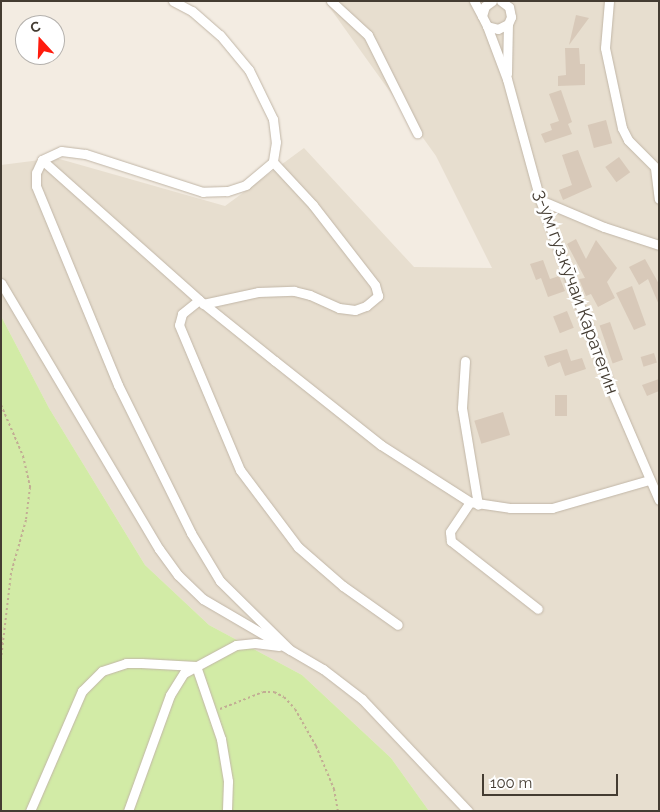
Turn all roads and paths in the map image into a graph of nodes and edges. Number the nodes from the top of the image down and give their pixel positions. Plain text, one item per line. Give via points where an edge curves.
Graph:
1 (173, 1) edge
2 (331, 1) edge
3 (474, 1) edge
4 (492, 1) edge
5 (609, 1) edge
6 (507, 3) edge
7 (482, 16) junction
8 (508, 24) junction
9 (487, 26) junction
10 (507, 79) junction
11 (417, 133) dead end
12 (42, 160) junction
13 (273, 162) junction
14 (657, 169) edge
15 (659, 199) edge
16 (540, 200) junction
17 (659, 245) edge
18 (1, 283) edge
19 (201, 302) junction
20 (465, 361) dead end
21 (1, 405) edge
22 (649, 480) junction
23 (659, 500) edge
24 (474, 504) junction
25 (538, 609) dead end
26 (398, 625) dead end
27 (287, 648) junction
28 (1, 659) edge
29 (196, 666) junction
30 (214, 712) junction
31 (30, 811) edge
32 (128, 811) edge
33 (227, 811) edge
34 (338, 811) edge
35 (468, 811) edge

1 - 13 street via 192,11 220,35 249,70 273,119 276,142
2 - 11 street via 368,35
3 - 7 street, 3-ум гуз.кӯчаи Каратегин
4 - 7 street via 483,9
5 - 14 street via 605,48 612,93 628,140
6 - 8 street, 3-ум гуз.кӯчаи Каратегин via 511,14
7 - 9 street, 3-ум гуз.кӯчаи Каратегин
8 - 9 street via 498,30
8 - 10 street, 3-ум гуз.кӯчаи Каратегин
9 - 10 street, 3-ум гуз.кӯчаи Каратегин
10 - 16 street, 3-ум гуз.кӯчаи Каратегин
12 - 13 street via 54,153 73,152 203,192 227,191 246,185
12 - 19 street
12 - 27 street via 36,173 40,202 118,385 175,504 220,581
13 - 19 street via 313,204 376,285 378,296 355,310 339,308 303,292 284,291
14 - 15 street
16 - 17 street via 604,228
16 - 22 street, 3-ум гуз.кӯчаи Каратегин
18 - 27 street via 168,562 203,599
19 - 24 street via 381,445
19 - 26 street via 182,314 179,325 240,470 298,547 343,586
20 - 24 street via 462,408
21 - 28 path via 23,456 30,487 26,520 11,573
22 - 23 street, 3-ум гуз.кӯчаи Каратегин
22 - 24 street via 552,508
24 - 25 street via 450,532 451,542
27 - 29 street via 255,643 236,645
27 - 35 street via 362,699
29 - 30 street
29 - 31 street via 126,663 102,671 91,679 69,716
29 - 32 street via 184,673 170,695
30 - 33 street via 227,769
30 - 34 path via 263,692 274,692 284,697 295,709 316,746 334,789

